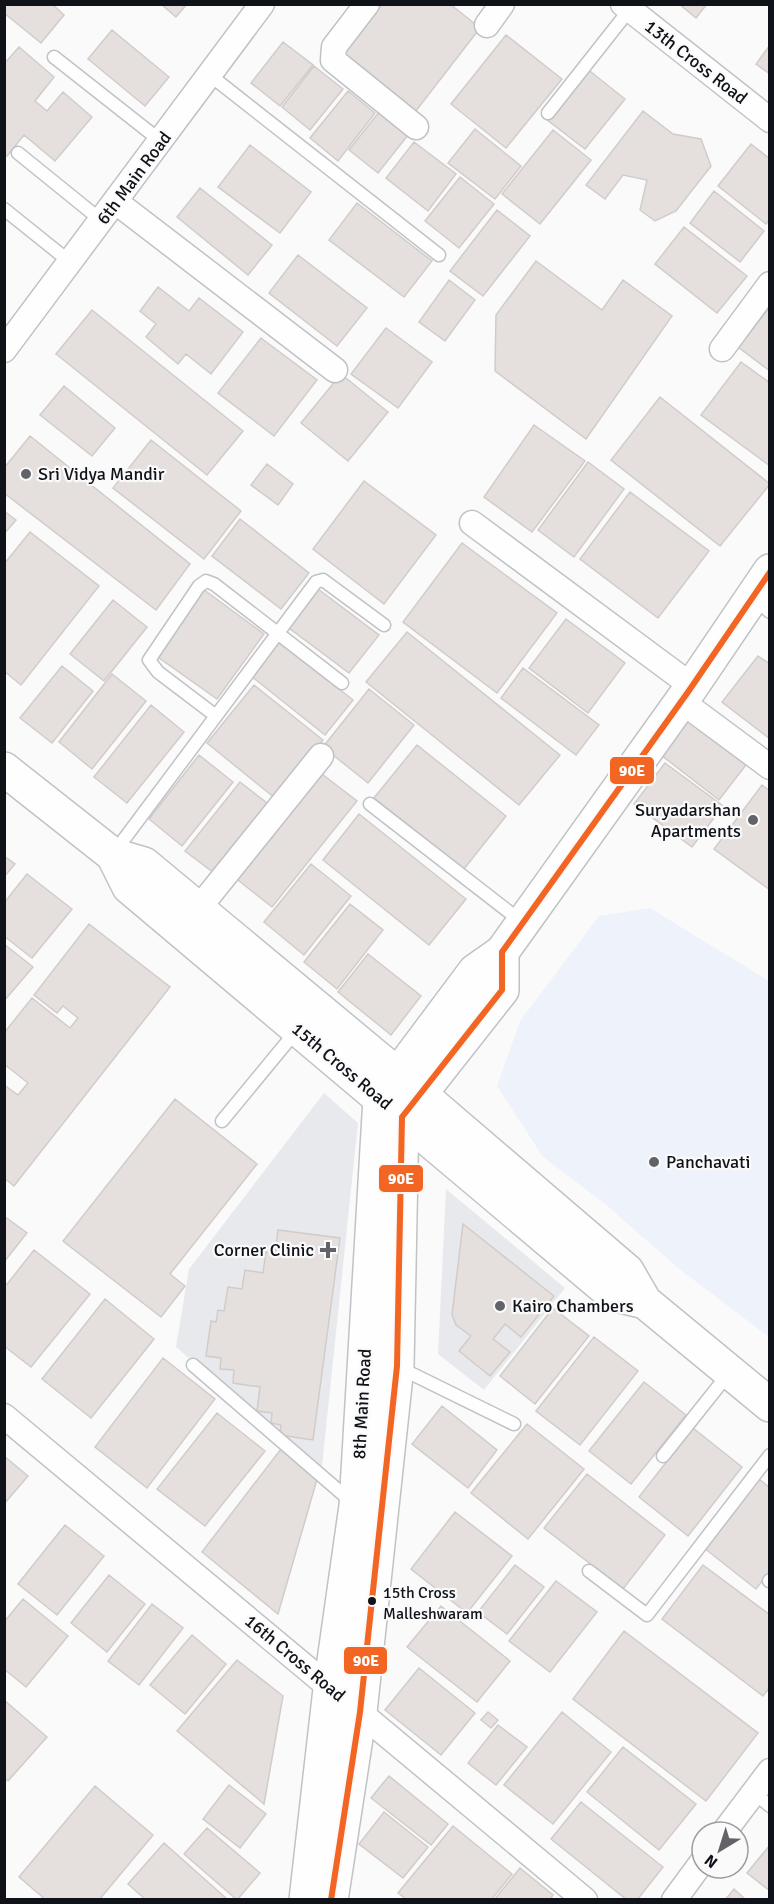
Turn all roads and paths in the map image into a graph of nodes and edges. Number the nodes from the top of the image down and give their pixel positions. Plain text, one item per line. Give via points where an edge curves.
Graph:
1 (367, 4) edge
2 (502, 4) edge
3 (259, 6) edge
4 (626, 7) edge
5 (487, 25) dead end
6 (54, 57) dead end
7 (211, 76) junction
8 (548, 113) dead end
9 (770, 120) edge
10 (416, 127) dead end
11 (162, 142) junction
12 (18, 153) dead end
13 (4, 209) edge
14 (109, 211) junction
15 (439, 255) dead end
16 (70, 262) junction
17 (770, 284) edge
18 (722, 349) dead end
19 (4, 350) edge
20 (335, 370) dead end
21 (472, 523) dead end
22 (764, 594) edge
23 (384, 625) dead end
24 (278, 633) junction
25 (342, 683) dead end
26 (687, 693) junction
27 (216, 716) junction
28 (321, 756) dead end
29 (770, 767) edge
30 (4, 769) edge
31 (370, 804) dead end
32 (112, 855) junction
33 (198, 909) junction
34 (523, 923) junction
35 (298, 1029) junction
36 (400, 1096) junction
37 (222, 1121) dead end
38 (193, 1365) dead end
39 (397, 1366) junction
40 (730, 1372) junction
41 (770, 1405) edge
42 (4, 1416) edge
43 (514, 1424) dead end
44 (770, 1455) edge
45 (663, 1456) dead end
46 (356, 1506) junction
47 (589, 1571) dead end
48 (330, 1689) junction
49 (360, 1712) junction
50 (770, 1771) edge
51 (761, 1799) edge
52 (737, 1820) edge
53 (690, 1878) edge
54 (306, 1899) edge
55 (331, 1899) edge
56 (585, 1899) edge
57 (674, 1899) edge

1 - 10 street via 334,47 333,60
2 - 5 street
3 - 7 street, 6th Main Road
4 - 8 lane
4 - 9 street, 13th Cross Road
6 - 11 lane
7 - 11 street, 6th Main Road
7 - 15 lane
11 - 14 street, 6th Main Road
12 - 14 lane
13 - 16 lane
14 - 16 street, 6th Main Road
14 - 20 street
16 - 19 street, 6th Main Road
17 - 18 street
21 - 26 street
22 - 26 main road
23 - 24 lane via 320,579
24 - 25 lane
24 - 27 lane
24 - 27 lane via 211,582 199,586 148,660
26 - 29 street
26 - 34 main road
27 - 32 lane
28 - 33 street
30 - 32 main road, 15th Cross Road
31 - 34 lane
32 - 33 main road, 15th Cross Road via 144,864
32 - 35 main road, 15th Cross Road via 129,886
33 - 36 main road, 15th Cross Road
34 - 36 main road via 502,952 502,990
35 - 36 main road, 15th Cross Road
35 - 37 lane
36 - 39 main road, 8th Main Road
36 - 40 main road, 15th Cross Road via 612,1294 645,1302
36 - 46 main road, 8th Main Road
38 - 46 lane
39 - 43 lane
39 - 49 main road, 8th Main Road
40 - 41 main road, 15th Cross Road
40 - 45 lane
42 - 48 street, 16th Cross Road
44 - 47 lane via 647,1616
46 - 48 main road, 8th Main Road
48 - 49 street, 16th Cross Road
48 - 54 main road, 8th Main Road
49 - 55 main road, 8th Main Road
49 - 56 street, 16th Cross Road
50 - 51 street
51 - 52 street
53 - 57 street

